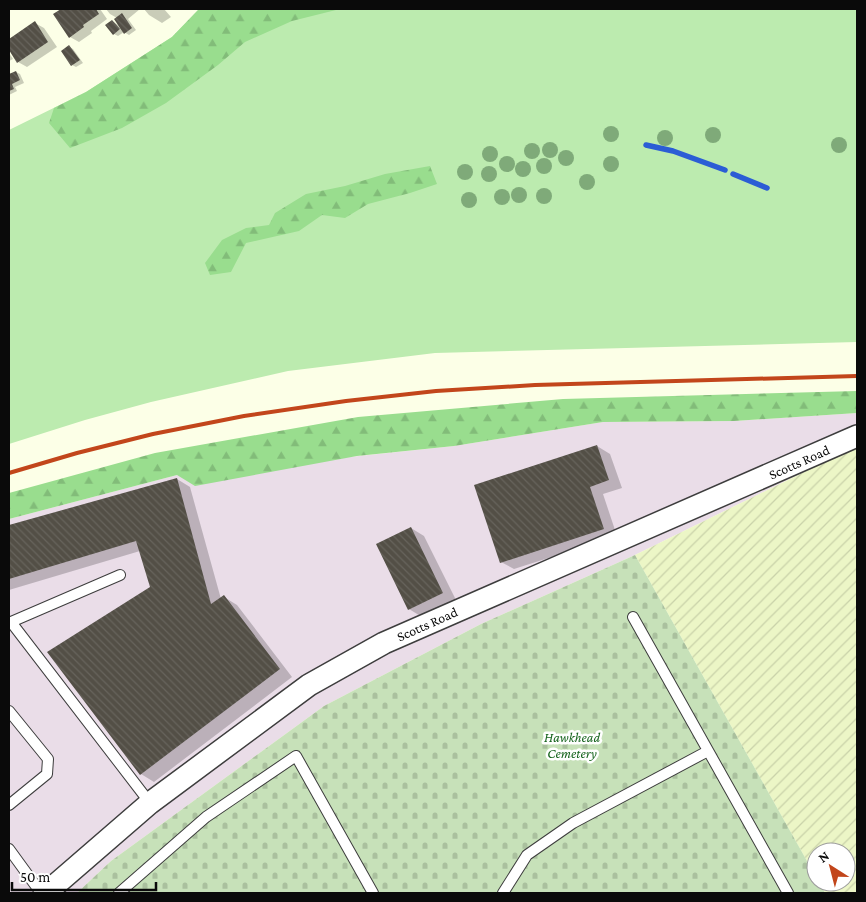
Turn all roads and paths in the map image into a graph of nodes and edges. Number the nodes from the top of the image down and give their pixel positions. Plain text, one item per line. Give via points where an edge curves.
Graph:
1 (857, 436) edge
2 (120, 575) dead end
3 (633, 618) dead end
4 (9, 711) edge
5 (708, 751) junction
6 (150, 803) junction
7 (9, 805) edge
8 (9, 849) edge
9 (41, 893) edge
10 (46, 893) edge
11 (119, 893) edge
12 (373, 893) edge
13 (503, 893) edge
14 (788, 893) edge

1 - 6 street, Scotts Road via 384,643 309,685
2 - 6 lane via 11,622
3 - 5 lane
4 - 7 lane via 48,759 47,774
5 - 13 lane via 573,823 527,855
5 - 14 lane
6 - 10 street, Scotts Road
8 - 9 lane
11 - 12 lane via 206,817 296,756

